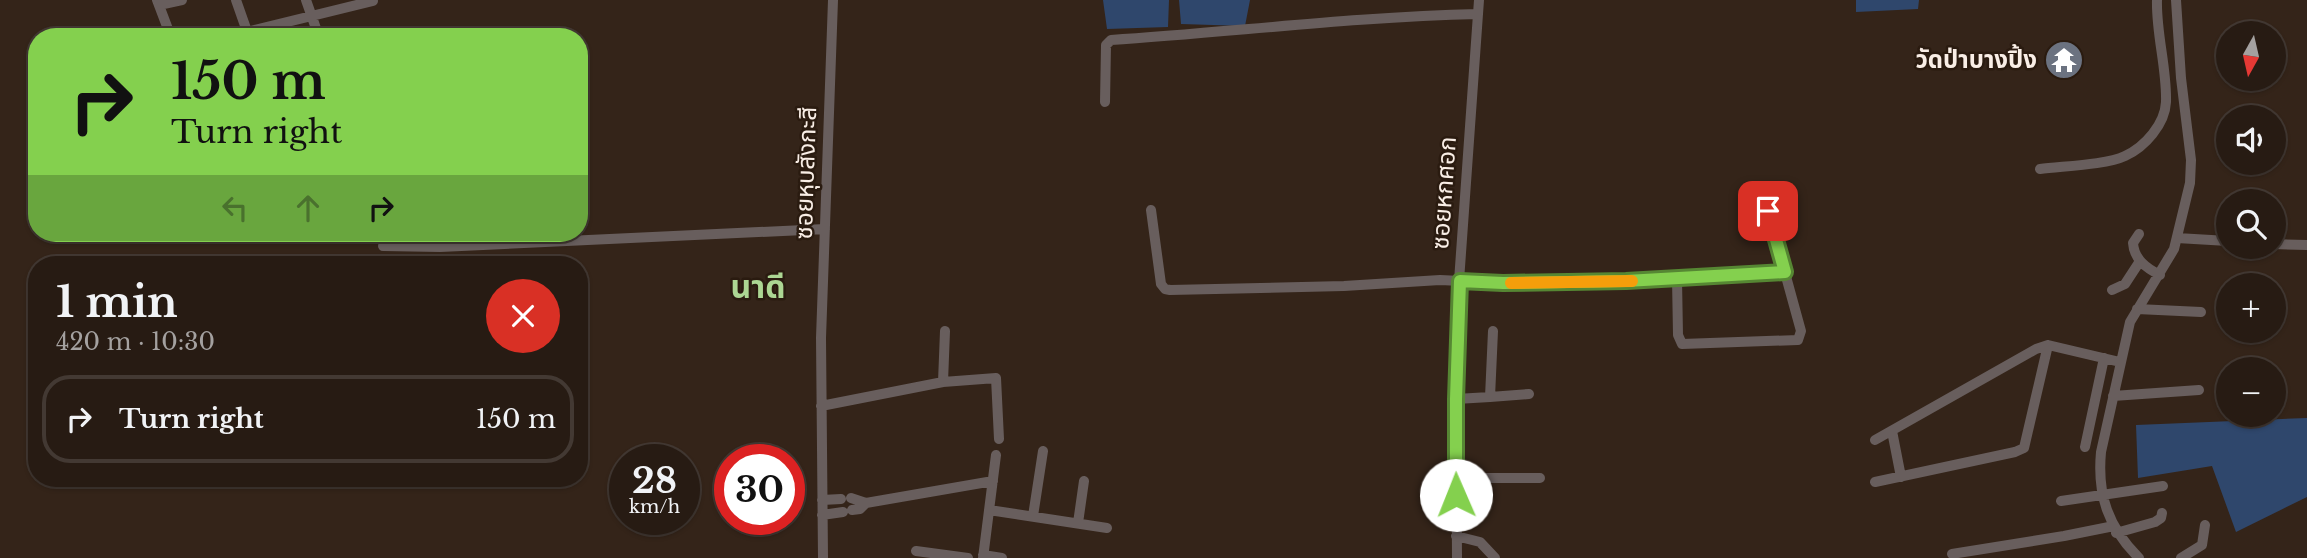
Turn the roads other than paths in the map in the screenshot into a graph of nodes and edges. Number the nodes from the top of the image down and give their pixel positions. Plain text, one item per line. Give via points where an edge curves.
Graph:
1 (182, 0) edge
2 (236, 0) edge
3 (306, 0) edge
4 (833, 0) edge
5 (1479, 0) edge
6 (2157, 0) edge
7 (2176, 0) edge
8 (373, 1) edge
9 (158, 3) edge
10 (1478, 14) junction
11 (312, 16) junction
12 (168, 28) edge
13 (246, 28) edge
14 (269, 28) edge
15 (316, 28) edge
16 (1105, 102) dead end
17 (2186, 119) junction
18 (2162, 122) junction
19 (2040, 169) dead end
20 (1151, 210) dead end
21 (1768, 211) dead end
22 (819, 229) junction
23 (2139, 234) dead end
24 (2177, 238) junction
25 (588, 239) edge
26 (2216, 240) edge
27 (514, 242) edge
28 (2286, 244) edge
29 (2307, 245) edge
30 (383, 246) dead end
31 (2140, 261) junction
32 (1785, 272) junction
33 (2160, 275) junction
34 (1677, 279) junction
35 (1451, 280) junction
36 (2112, 290) dead end
37 (2137, 309) junction
38 (2200, 312) dead end
39 (945, 331) dead end
40 (1493, 331) dead end
41 (2048, 345) junction
42 (2104, 358) junction
43 (2120, 362) junction
44 (943, 382) junction
45 (2199, 390) dead end
46 (1529, 394) dead end
47 (2113, 396) junction
48 (1490, 397) junction
49 (1456, 399) junction
50 (821, 406) junction
51 (1892, 431) junction
52 (999, 439) dead end
53 (1875, 440) dead end
54 (2085, 447) dead end
55 (1043, 451) dead end
56 (996, 455) dead end
57 (1901, 477) junction
58 (1456, 478) junction
59 (1540, 478) dead end
60 (993, 481) junction
61 (1084, 481) dead end
62 (1875, 482) dead end
63 (2163, 486) dead end
64 (2103, 495) junction
65 (822, 500) junction
66 (2062, 501) dead end
67 (866, 503) junction
68 (989, 510) junction
69 (2162, 513) dead end
70 (822, 515) junction
71 (1033, 516) junction
72 (1078, 523) junction
73 (2205, 525) dead end
74 (1107, 528) dead end
75 (2115, 530) junction
76 (1456, 536) junction
77 (916, 551) dead end
78 (1952, 554) dead end
79 (983, 557) edge
80 (823, 558) edge
81 (968, 558) edge
82 (1002, 558) edge
83 (1457, 558) edge
84 (1494, 558) edge
85 (2138, 558) edge
86 (2181, 558) edge

1 - 9 street
2 - 13 street
3 - 11 street
4 - 22 street, ซอยหุบสังกะสี
5 - 10 street, ซอยหกศอก
6 - 18 street via 2166,101
7 - 17 street
8 - 11 street
9 - 12 street
10 - 16 street via 1111,40 1106,45
10 - 35 street, ซอยหกศอก
11 - 14 street
11 - 15 street
17 - 18 street
17 - 24 street via 2191,173
18 - 19 street via 2126,156
20 - 35 street via 1159,277 1165,289
21 - 32 street
22 - 25 street
22 - 50 street, ซอยหุบสังกะสี
23 - 31 street via 2133,248
24 - 26 street
24 - 33 street
27 - 30 street
28 - 29 street
31 - 33 street
31 - 36 street via 2125,284
32 - 34 street
32 - 34 street via 1801,331 1795,342 1682,344
33 - 37 street
34 - 35 street
35 - 49 street, ซอยหกศอก
37 - 38 street
37 - 43 street
39 - 44 street
40 - 48 street
41 - 42 street
41 - 51 street
41 - 57 street via 2024,448
42 - 43 street
42 - 54 street
43 - 47 street
44 - 50 street
44 - 52 street via 996,378
45 - 47 street
46 - 48 street
47 - 64 street via 2101,452
48 - 49 street
49 - 58 street, ซอยหกศอก
50 - 65 street, ซอยหุบสังกะสี
51 - 53 street
51 - 57 street
55 - 71 street
56 - 60 street
57 - 62 street
58 - 59 street
58 - 76 street, ซอยหกศอก
60 - 67 street
60 - 68 street
61 - 72 street
63 - 64 street
64 - 66 street
64 - 75 street
65 - 67 street
65 - 70 street, ซอยหุบสังกะสี
67 - 70 street via 860,509
68 - 71 street
68 - 79 street
69 - 75 street via 2155,522
70 - 80 street, ซอยหุบสังกะสี
71 - 72 street
72 - 74 street
73 - 86 street via 2202,545
75 - 78 street
75 - 85 street
76 - 83 street, ซอยหกศอก
76 - 84 street via 1480,542
77 - 81 street
79 - 82 street

